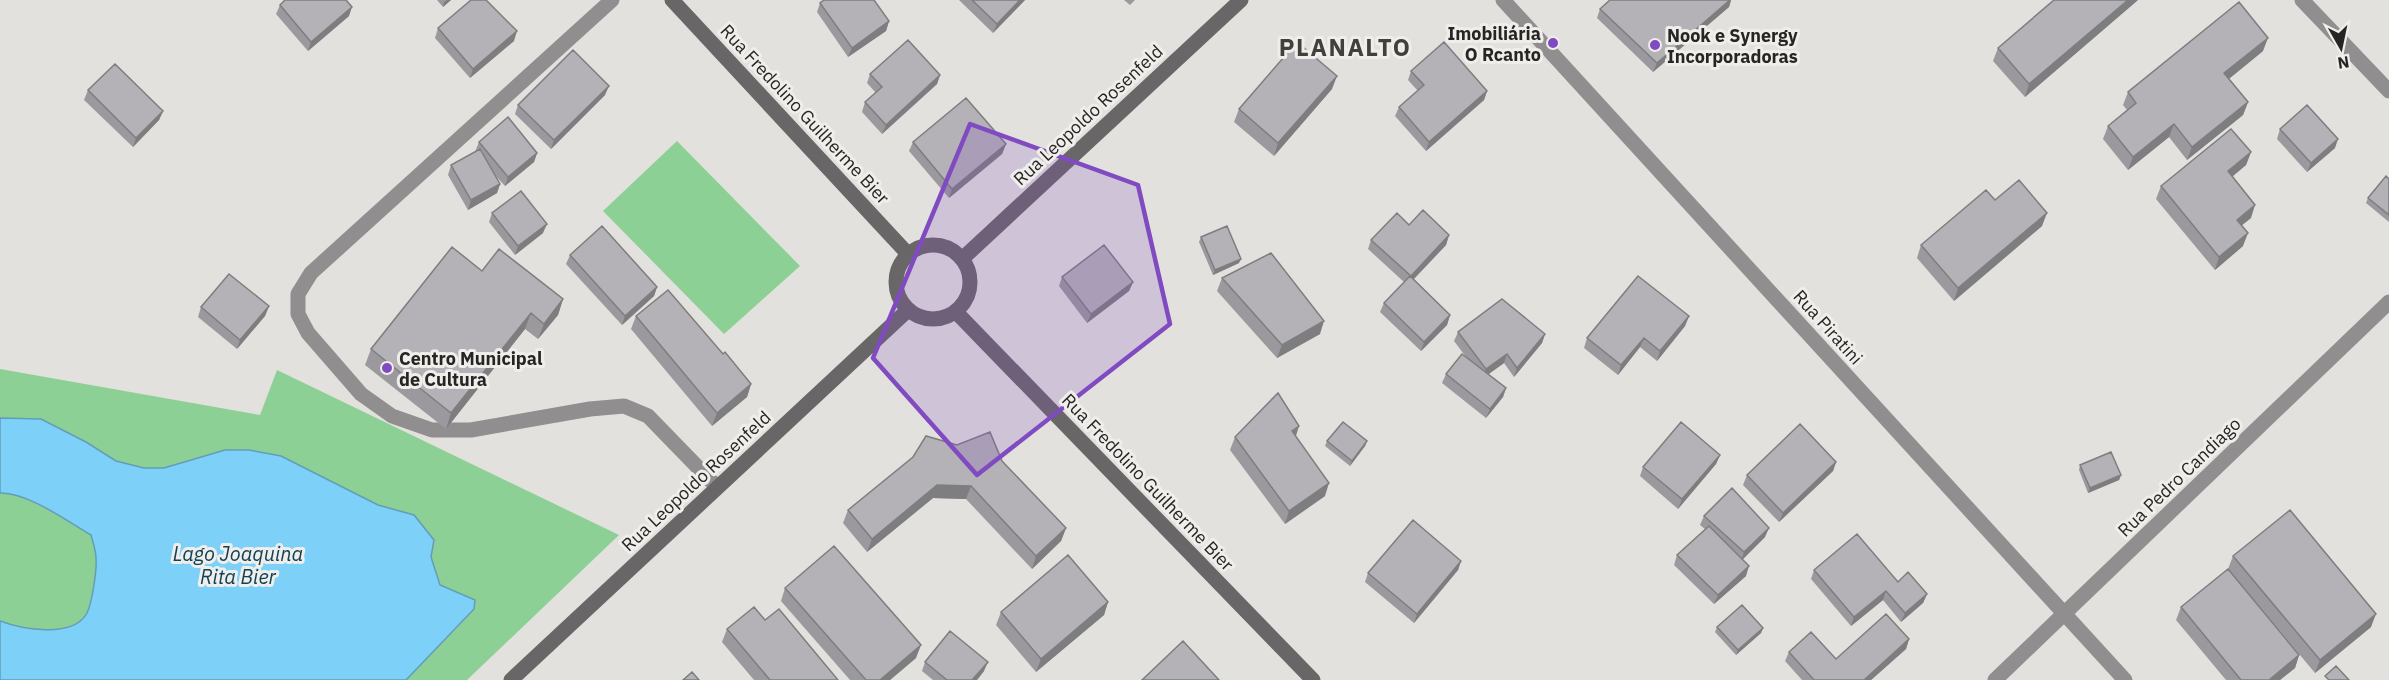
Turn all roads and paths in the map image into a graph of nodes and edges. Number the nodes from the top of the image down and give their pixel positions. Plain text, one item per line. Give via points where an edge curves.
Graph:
1 (612, 0) edge
2 (672, 0) edge
3 (1241, 0) edge
4 (1503, 0) edge
5 (2302, 0) edge
6 (2389, 91) edge
7 (908, 254) junction
8 (962, 259) junction
9 (2389, 302) edge
10 (908, 310) junction
11 (956, 312) junction
12 (717, 487) junction
13 (2064, 615) junction
14 (512, 680) edge
15 (1313, 680) edge
16 (1995, 680) edge
17 (2125, 680) edge

1 - 12 street via 311,273 298,294 298,314 308,333 361,394 392,416 432,430 471,430 624,406 648,416
2 - 7 street, Rua Fredolino Guilherme Bier
3 - 8 street, Rua Leopoldo Rosenfeld
4 - 13 street, Rua Piratini
5 - 6 street
7 - 8 street via 930,245 942,246
7 - 10 street via 896,275 900,300
8 - 11 street via 968,269 969,292
9 - 13 street, Rua Pedro Candiago
10 - 11 street via 931,320
10 - 12 street, Rua Leopoldo Rosenfeld
11 - 15 street, Rua Fredolino Guilherme Bier
12 - 14 street, Rua Leopoldo Rosenfeld
13 - 16 street, Rua Pedro Candiago
13 - 17 street, Rua Piratini

